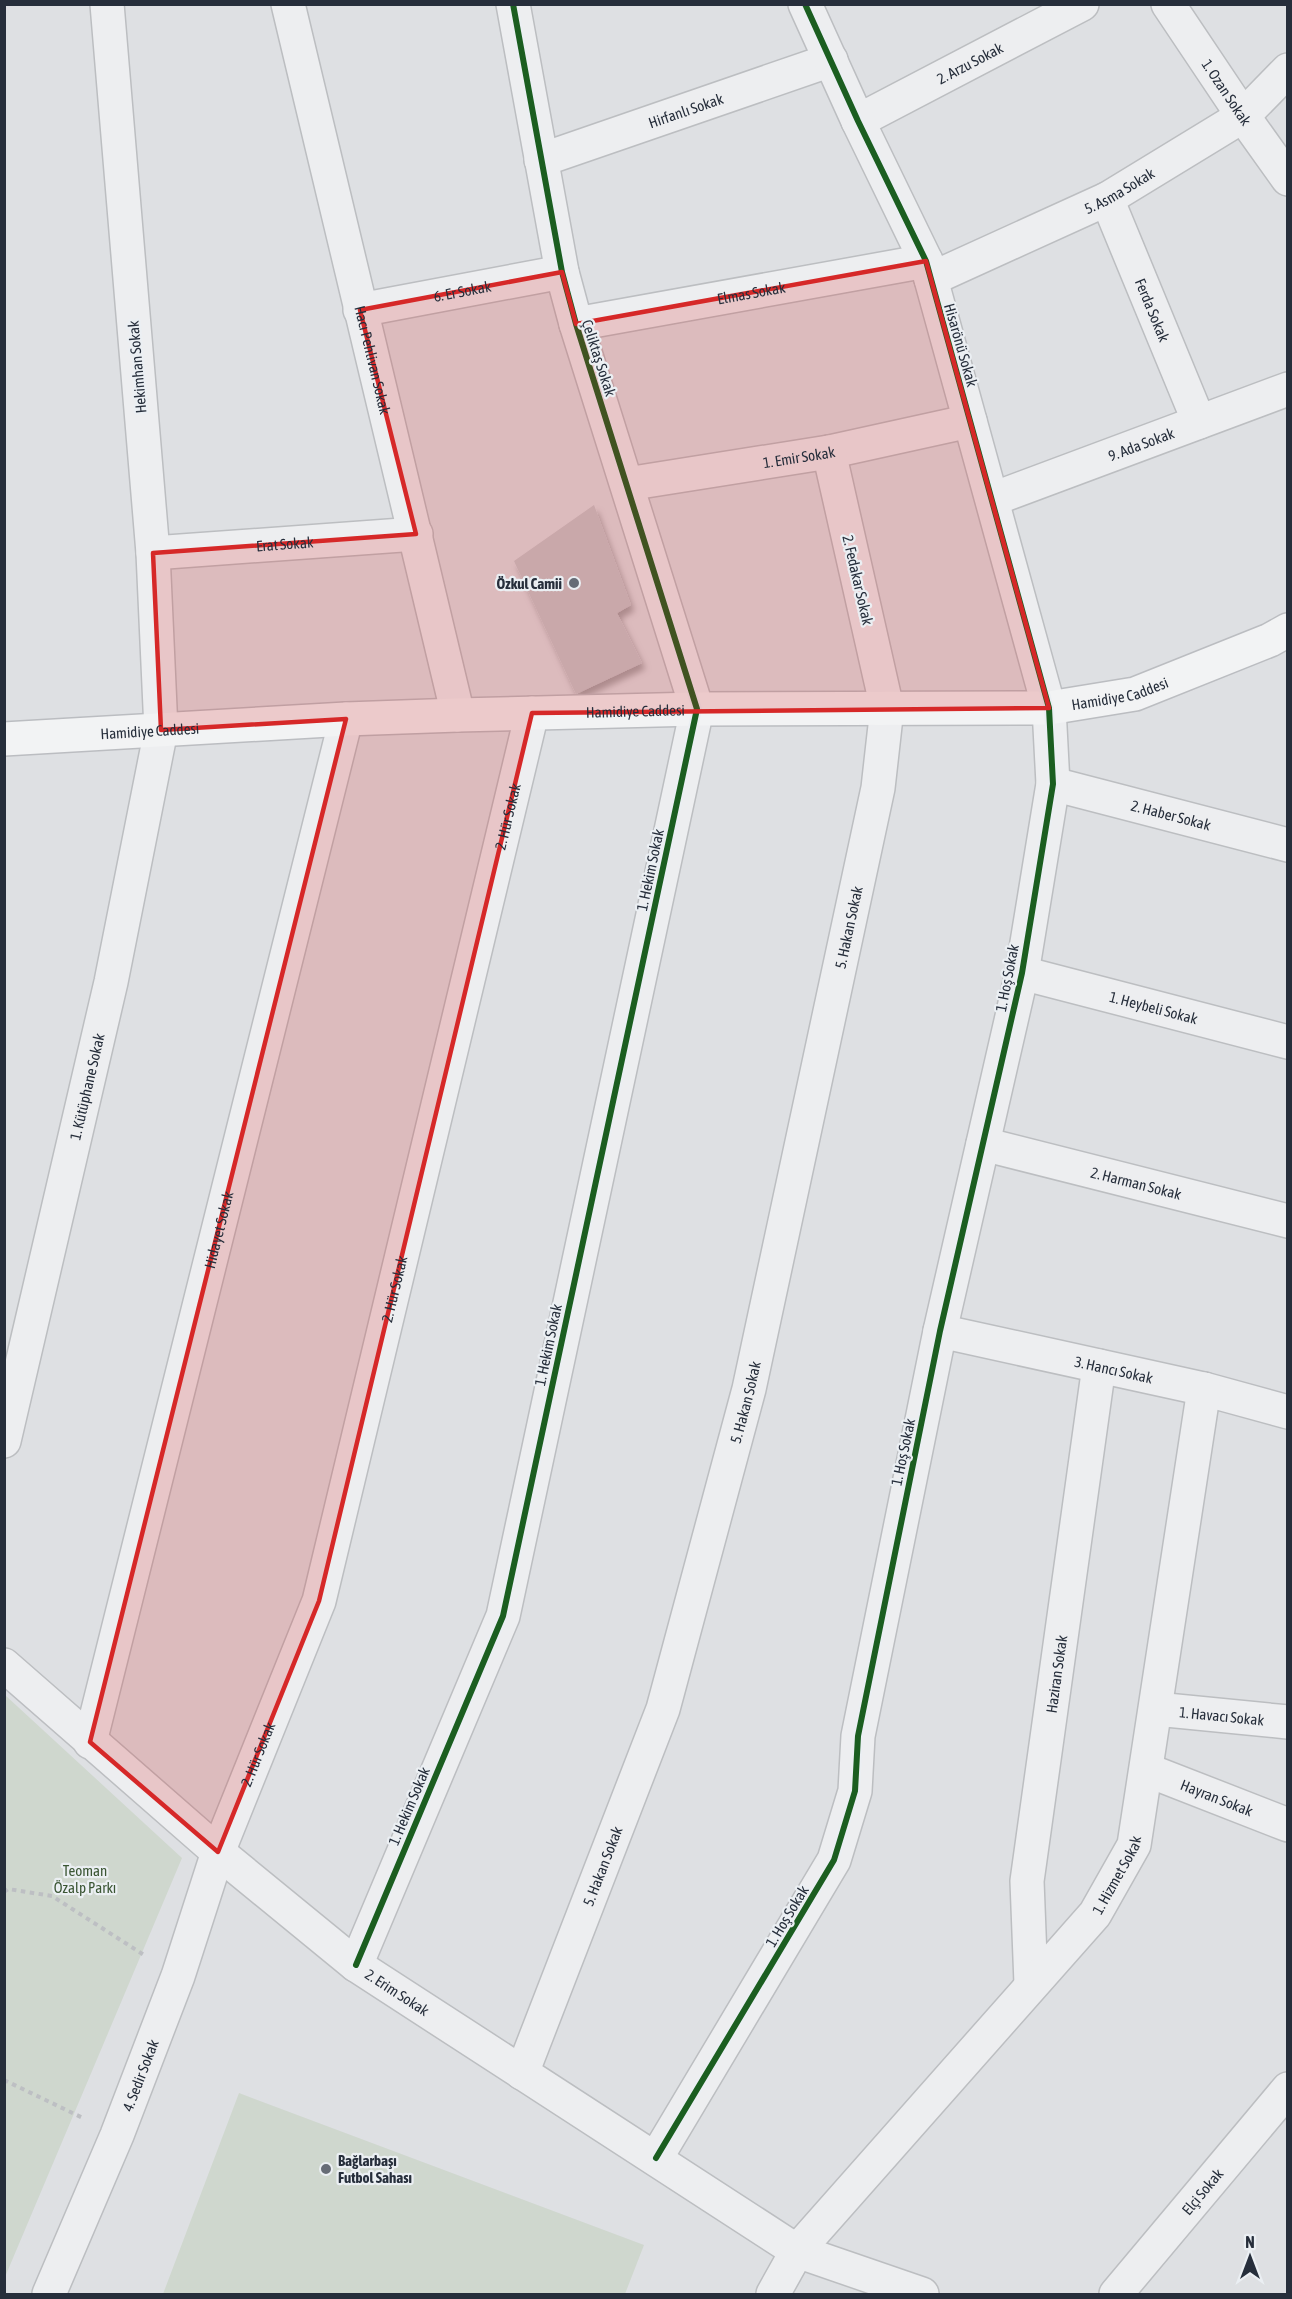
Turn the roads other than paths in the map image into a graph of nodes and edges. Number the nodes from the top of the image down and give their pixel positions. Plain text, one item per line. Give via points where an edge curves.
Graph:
1 (107, 4) edge
2 (288, 4) edge
3 (513, 4) edge
4 (805, 4) edge
5 (1082, 4) edge
6 (1168, 4) edge
7 (831, 60) junction
8 (1287, 70) edge
9 (1243, 117) junction
10 (858, 121) junction
11 (542, 160) junction
12 (1287, 179) edge
13 (1107, 199) junction
14 (928, 270) junction
15 (562, 272) junction
16 (360, 310) junction
17 (576, 324) junction
18 (1287, 388) edge
19 (970, 421) junction
20 (1199, 422) junction
21 (829, 452) junction
22 (627, 484) junction
23 (993, 499) junction
24 (416, 534) junction
25 (153, 553) junction
26 (1282, 640) edge
27 (887, 708) junction
28 (1049, 708) junction
29 (697, 709) junction
30 (532, 713) junction
31 (458, 715) junction
32 (346, 719) junction
33 (161, 730) junction
34 (4, 739) edge
35 (1053, 784) junction
36 (1287, 845) edge
37 (1022, 973) junction
38 (1287, 1042) edge
39 (983, 1143) junction
40 (1287, 1221) edge
41 (940, 1331) junction
42 (1099, 1366) junction
43 (1204, 1389) junction
44 (1287, 1412) edge
45 (4, 1441) edge
46 (4, 1665) edge
47 (1156, 1709) junction
48 (1287, 1722) edge
49 (90, 1742) junction
50 (1147, 1770) junction
51 (1287, 1825) edge
52 (218, 1852) junction
53 (356, 1965) junction
54 (1031, 1984) junction
55 (522, 2073) junction
56 (1287, 2089) edge
57 (656, 2158) junction
58 (797, 2250) junction
59 (49, 2295) edge
60 (773, 2295) edge
61 (922, 2295) edge
62 (1116, 2295) edge

1 - 25 street, Hekimhan Sokak
2 - 16 street, Hacı Pehlivan Sokak
3 - 11 street, Çeliktaş Sokak
4 - 7 street, Hisarönü Sokak
5 - 10 street, 2. Arzu Sokak
6 - 9 street, 1. Ozan Sokak
7 - 10 street, Hisarönü Sokak
7 - 11 street, Hirfanlı Sokak
8 - 9 street, 5. Asma Sokak
9 - 12 street, 1. Ozan Sokak
9 - 13 street, 5. Asma Sokak
10 - 14 street, Hisarönü Sokak
11 - 15 street, Çeliktaş Sokak
13 - 14 street, 5. Asma Sokak
13 - 20 street, Ferda Sokak
14 - 17 street, Elmas Sokak
14 - 19 street, Hisarönü Sokak
15 - 16 street, 6. Er Sokak
15 - 17 street, Çeliktaş Sokak
16 - 24 street, Hacı Pehlivan Sokak
17 - 22 street, Çeliktaş Sokak
18 - 20 street, 9. Ada Sokak
19 - 21 street, 1. Emir Sokak
19 - 23 street, Hisarönü Sokak
20 - 23 street, 9. Ada Sokak
21 - 22 street, 1. Emir Sokak
21 - 27 street, 2. Fedakar Sokak
22 - 29 street, Çeliktaş Sokak
23 - 28 street, Hisarönü Sokak
24 - 25 street, Erat Sokak
24 - 31 street, Hacı Pehlivan Sokak
25 - 33 street, Hekimhan Sokak
26 - 28 main road, Hamidiye Caddesi via 1135,694
27 - 28 main road, Hamidiye Caddesi
27 - 29 main road, Hamidiye Caddesi
27 - 55 street, 5. Hakan Sokak via 878,788 749,1389 670,1686
28 - 35 street, 1. Hoş Sokak
29 - 30 main road, Hamidiye Caddesi
29 - 53 street, 1. Hekim Sokak via 502,1616
30 - 31 main road, Hamidiye Caddesi
30 - 52 street, 2. Hür Sokak via 319,1601
31 - 32 main road, Hamidiye Caddesi
32 - 33 main road, Hamidiye Caddesi
32 - 49 street, Hidayet Sokak
33 - 34 main road, Hamidiye Caddesi
33 - 45 street, 1. Kütüphane Sokak via 111,982
35 - 36 street, 2. Haber Sokak
35 - 37 street, 1. Hoş Sokak
37 - 38 street, 1. Heybeli Sokak
37 - 39 street, 1. Hoş Sokak
39 - 40 street, 2. Harman Sokak
39 - 41 street, 1. Hoş Sokak
41 - 42 street, 3. Hancı Sokak
41 - 57 street, 1. Hoş Sokak via 858,1736 855,1791 834,1860
42 - 43 street, 3. Hancı Sokak
42 - 54 street, Haziran Sokak via 1027,1881
43 - 44 street, 3. Hancı Sokak
43 - 47 street, 1. Hizmet Sokak
46 - 49 street, 2. Erim Sokak
47 - 48 street, 1. Havacı Sokak
47 - 50 street, 1. Hizmet Sokak
49 - 52 street, 2. Erim Sokak
50 - 51 street, Hayran Sokak
50 - 54 street, 1. Hizmet Sokak via 1134,1845 1095,1914
52 - 53 street, 2. Erim Sokak
52 - 59 street, 4. Sedir Sokak via 178,1976 117,2135
53 - 55 street, 2. Erim Sokak
54 - 58 street, 1. Hizmet Sokak
55 - 57 street, 2. Erim Sokak
56 - 62 street, Elçi Sokak
57 - 58 street, 2. Erim Sokak
58 - 60 street, 1. Hizmet Sokak
58 - 61 street, 2. Erim Sokak

